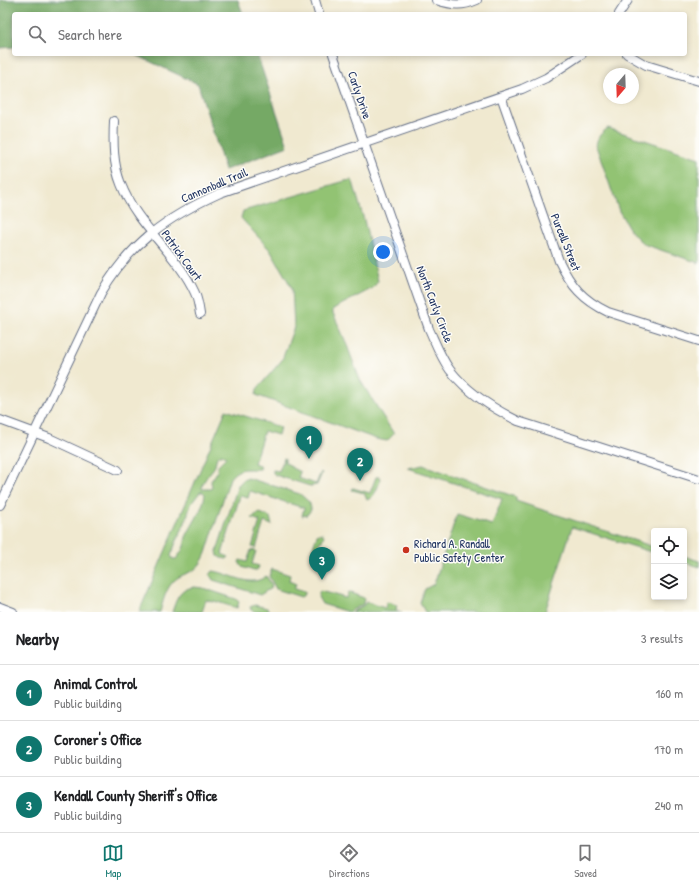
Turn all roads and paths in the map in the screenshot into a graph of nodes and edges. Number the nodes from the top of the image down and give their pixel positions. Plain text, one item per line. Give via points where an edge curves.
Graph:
1 (314, 0) edge
2 (436, 0) edge
3 (477, 0) edge
4 (628, 0) edge
5 (318, 12) edge
6 (620, 12) edge
7 (334, 56) edge
8 (579, 56) edge
9 (630, 56) edge
10 (699, 81) edge
11 (501, 96) junction
12 (114, 121) dead end
13 (365, 143) junction
14 (151, 233) junction
15 (200, 314) dead end
16 (699, 341) edge
17 (0, 420) edge
18 (34, 432) junction
19 (118, 470) dead end
20 (699, 479) edge
21 (0, 505) edge
22 (0, 607) edge
23 (13, 612) edge

1 - 5 street
2 - 3 street via 451,5 464,5
4 - 6 street
7 - 13 street, Carly Drive
8 - 11 street, Cannonball Trail via 546,78
9 - 10 street via 646,65
11 - 13 street, Cannonball Trail
11 - 16 street, Purcell Street via 559,261 575,288 594,305 608,312
12 - 14 street, Patrick Court via 113,148 116,169 128,200
13 - 14 street, Cannonball Trail via 220,193 185,210
13 - 20 street, North Carly Circle via 429,329 449,368 462,384 497,411 518,421
14 - 15 street, Patrick Court via 187,279 196,295
14 - 18 street, Cannonball Trail via 122,261 100,293
17 - 18 street
18 - 19 street
18 - 21 street, Cannonball Trail
22 - 23 street

